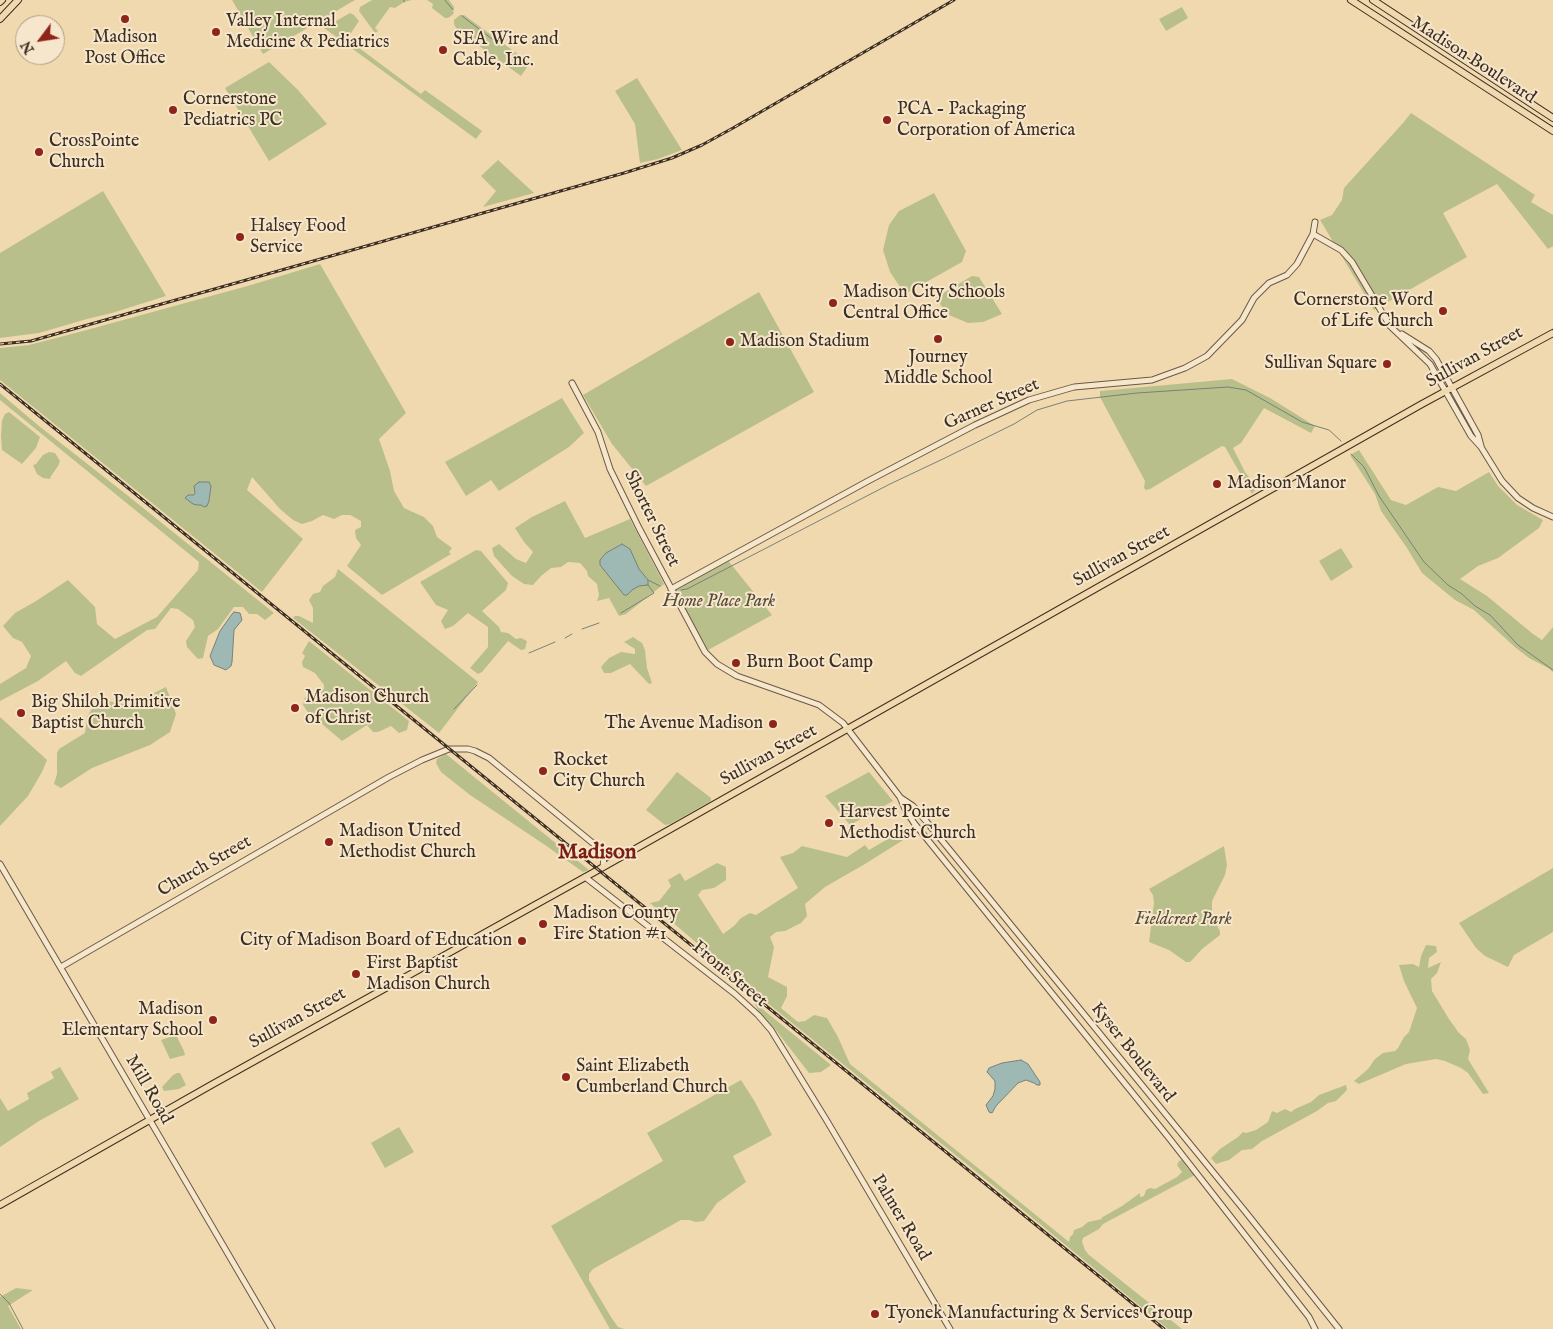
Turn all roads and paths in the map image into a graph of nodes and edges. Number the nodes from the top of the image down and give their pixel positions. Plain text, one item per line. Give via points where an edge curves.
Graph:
1 (18, 0) edge
2 (1351, 0) edge
3 (1373, 0) edge
4 (0, 19) edge
5 (1553, 118) edge
6 (1553, 131) edge
7 (1315, 222) dead end
8 (1313, 234) junction
9 (1553, 333) edge
10 (572, 383) dead end
11 (1448, 390) junction
12 (1553, 518) edge
13 (671, 589) junction
14 (847, 729) junction
15 (900, 797) junction
16 (600, 849) junction
17 (617, 858) junction
18 (0, 864) edge
19 (603, 866) junction
20 (585, 876) junction
21 (61, 966) junction
22 (150, 1120) junction
23 (827, 1121) joint
24 (0, 1205) edge
25 (272, 1329) edge
26 (950, 1329) edge
27 (1315, 1329) edge
28 (1339, 1329) edge

1 - 4 main road
2 - 6 main road, Madison Boulevard
3 - 5 main road, Madison Boulevard
7 - 8 street, Garner Street
8 - 11 street via 1341,250 1352,262 1396,332 1429,351 1440,365
8 - 13 street, Garner Street via 1297,264 1254,298 1242,320 1207,356 1152,380 1074,387 1029,400 876,477
9 - 11 main road, Sullivan Street
10 - 13 street, Shorter Street via 598,432 619,487
11 - 12 street via 1478,435 1481,447 1502,481 1514,494
11 - 14 main road, Sullivan Street
13 - 14 street, Shorter Street via 705,652 717,664 737,676 820,706
14 - 15 street, Kyser Boulevard
14 - 17 main road, Sullivan Street
15 - 27 street, Kyser Boulevard via 914,822 1169,1138 1309,1317
15 - 28 street, Kyser Boulevard via 926,821
16 - 17 street, Church Street
16 - 19 street via 604,857
16 - 21 street, Church Street via 483,755 468,749 449,749 422,760
17 - 19 main road, Sullivan Street
18 - 21 street, Mill Road
19 - 20 main road, Sullivan Street
20 - 22 main road, Sullivan Street
20 - 23 street, Front Street via 758,1015 771,1030
21 - 22 street, Mill Road
22 - 24 main road, Sullivan Street
22 - 25 street, Mill Road
23 - 26 street, Palmer Road

